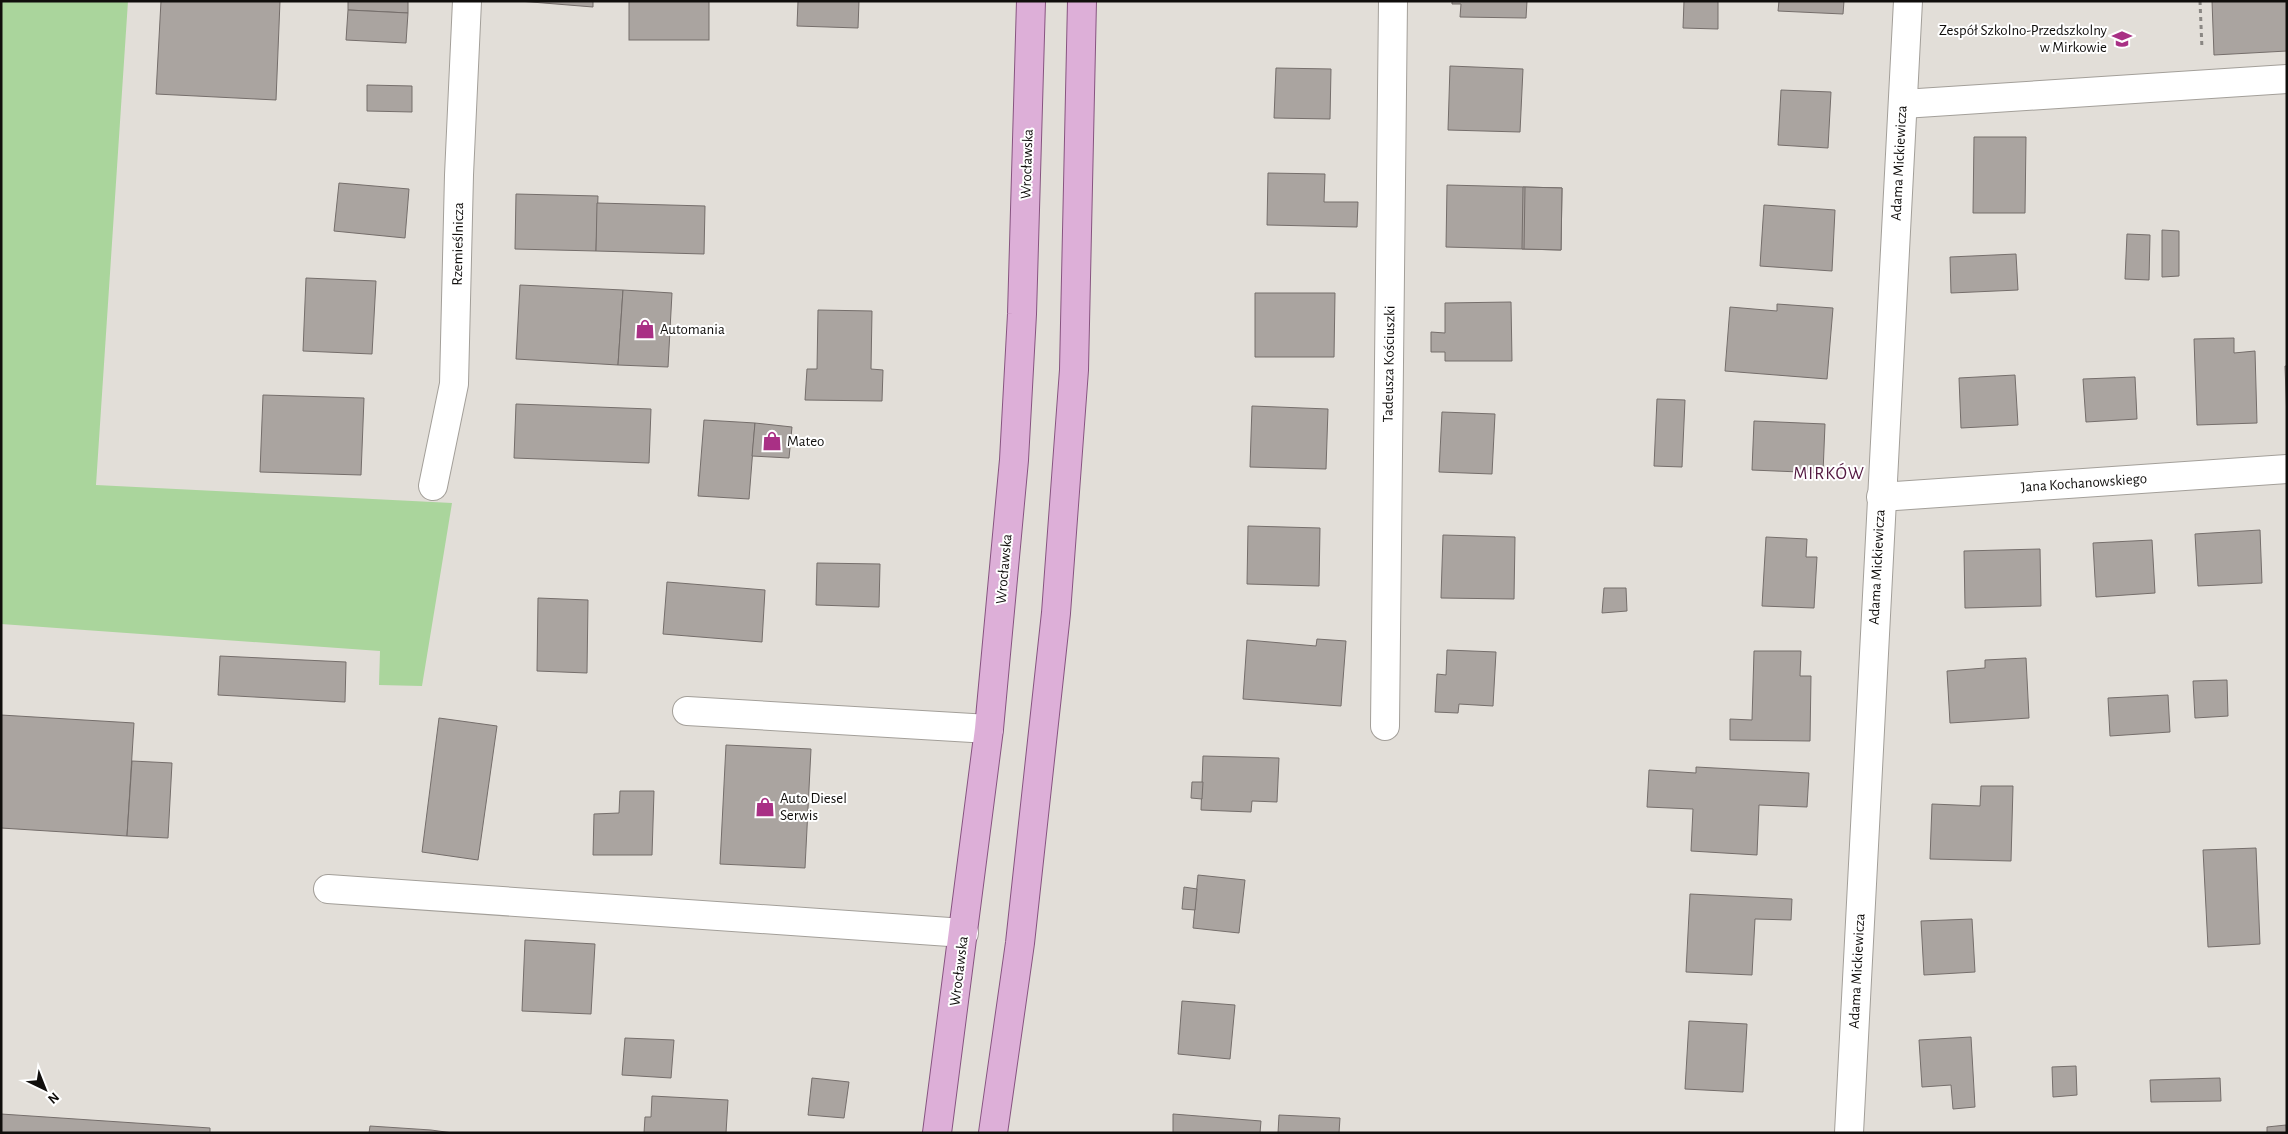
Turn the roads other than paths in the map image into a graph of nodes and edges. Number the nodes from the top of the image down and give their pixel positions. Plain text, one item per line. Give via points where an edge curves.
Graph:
1 (467, 1) edge
2 (1031, 1) edge
3 (1082, 1) edge
4 (1393, 1) edge
5 (1908, 1) edge
6 (2287, 78) edge
7 (1902, 104) junction
8 (2287, 469) edge
9 (433, 486) dead end
10 (1881, 497) junction
11 (687, 711) dead end
12 (1385, 726) dead end
13 (989, 729) junction
14 (328, 889) dead end
15 (964, 933) junction
16 (937, 1133) edge
17 (993, 1133) edge
18 (1849, 1133) edge

1 - 9 street, Rzemieślnicza via 454,384
2 - 13 main road, Wrocławska via 1014,460
3 - 17 main road via 1074,370 1056,613 1020,943
4 - 12 street, Tadeusza Kościuszki
5 - 7 street, Adama Mickiewicza
6 - 7 street
7 - 10 street, Adama Mickiewicza
8 - 10 street, Jana Kochanowskiego
10 - 18 street, Adama Mickiewicza
11 - 13 street
13 - 15 main road, Wrocławska
14 - 15 street
15 - 16 main road, Wrocławska

